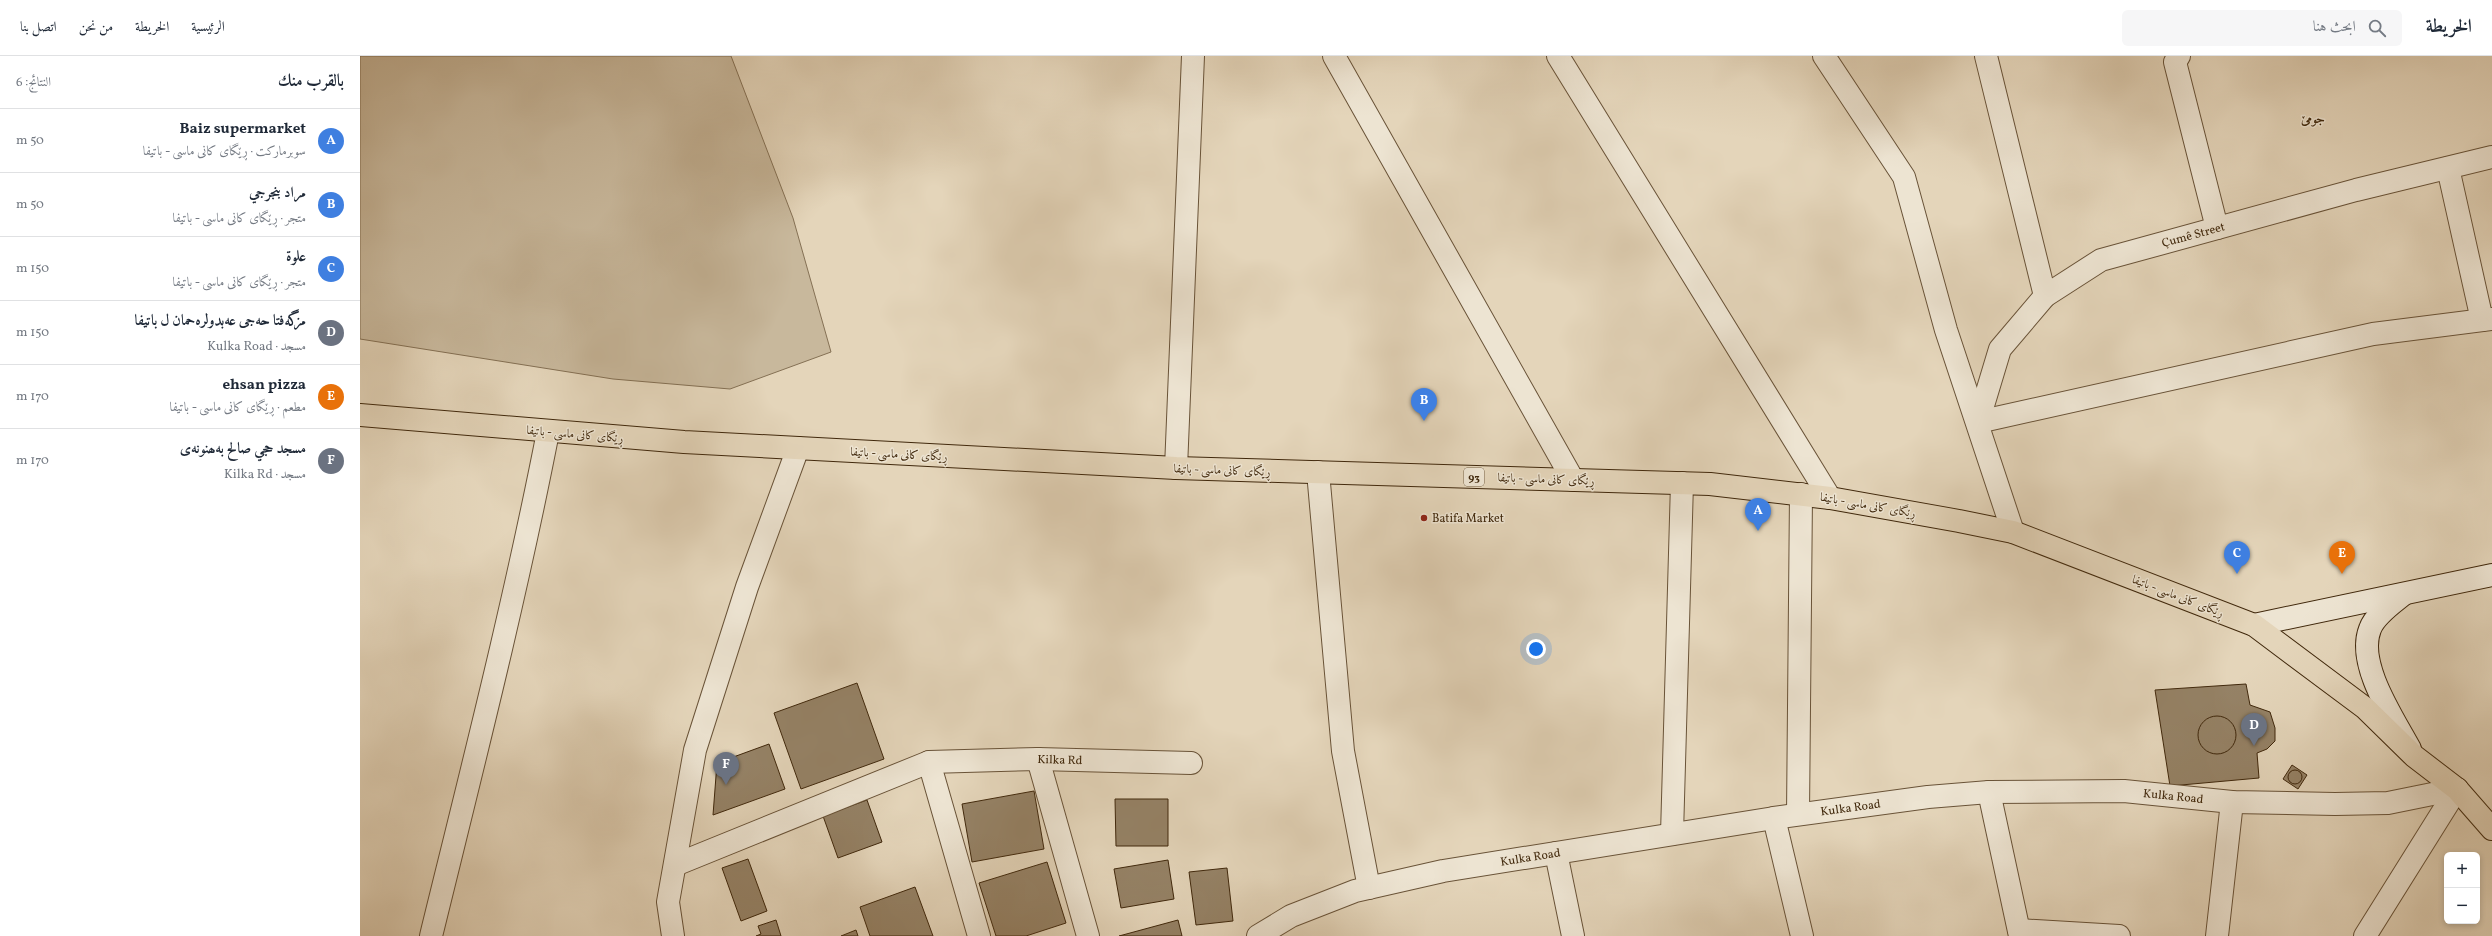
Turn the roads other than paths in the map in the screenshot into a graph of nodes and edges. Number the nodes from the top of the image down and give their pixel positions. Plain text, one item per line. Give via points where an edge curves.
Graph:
1 (1193, 56) edge
2 (1334, 56) edge
3 (1558, 56) edge
4 (1824, 56) edge
5 (1986, 56) edge
6 (2179, 56) edge
7 (2492, 157) edge
8 (2448, 168) junction
9 (2217, 228) junction
10 (2045, 296) junction
11 (2487, 319) edge
12 (360, 415) edge
13 (1978, 422) junction
14 (548, 432) junction
15 (798, 448) junction
16 (1176, 468) junction
17 (1318, 472) junction
18 (1572, 480) junction
19 (1682, 483) junction
20 (1801, 494) junction
21 (1830, 498) junction
22 (2013, 532) junction
23 (2492, 575) edge
24 (2405, 593) junction
25 (2254, 625) junction
26 (2414, 756) junction
27 (1038, 759) junction
28 (929, 762) junction
29 (1191, 763) dead end
30 (2457, 789) junction
31 (1989, 792) junction
32 (2232, 802) junction
33 (1798, 814) junction
34 (1774, 818) junction
35 (2492, 829) edge
36 (1672, 834) junction
37 (1556, 853) junction
38 (674, 865) junction
39 (1369, 888) junction
40 (2019, 933) edge
41 (431, 936) edge
42 (673, 936) edge
43 (979, 936) edge
44 (1088, 936) edge
45 (1258, 936) edge
46 (1573, 936) edge
47 (1802, 936) edge
48 (2119, 936) edge
49 (2217, 936) edge
50 (2365, 936) edge

1 - 16 street
2 - 18 street
3 - 21 street
4 - 13 street via 1904,177 1946,330
5 - 10 street
6 - 9 street via 2175,62
7 - 8 street, Çumê Street
8 - 9 street, Çumê Street
8 - 11 street
9 - 10 street, Çumê Street via 2101,260
10 - 13 street, Çumê Street via 2000,349
11 - 13 street via 2373,334
12 - 14 main road, ڕێگای کانی ماسی - باتيفا / 93
13 - 22 street
14 - 15 main road, ڕێگای کانی ماسی - باتيفا / 93
14 - 41 street via 485,716
15 - 16 main road, ڕێگای کانی ماسی - باتيفا / 93
15 - 38 street via 747,588 695,750
16 - 17 main road, ڕێگای کانی ماسی - باتيفا / 93
17 - 18 main road, ڕێگای کانی ماسی - باتيفا / 93
17 - 39 street via 1343,751
18 - 19 main road, ڕێگای کانی ماسی - باتيفا / 93
19 - 20 main road, ڕێگای کانی ماسی - باتيفا / 93
19 - 36 street
20 - 21 main road, ڕێگای کانی ماسی - باتيفا / 93
20 - 33 street
21 - 22 main road, ڕێگای کانی ماسی - باتيفا / 93
22 - 25 main road, ڕێگای کانی ماسی - باتيفا / 93
23 - 24 street
24 - 25 street
24 - 26 street via 2387,608 2370,629 2366,655 2381,696
25 - 26 main road, ڕێگای کانی ماسی - باتيفا / 93 via 2365,708
26 - 30 main road, ڕێگای کانی ماسی - باتيفا / 93
27 - 28 street, Kilka Rd
27 - 29 street, Kilka Rd
27 - 44 street
28 - 38 street
28 - 43 street
30 - 32 street, Kulka Road via 2388,803
30 - 35 main road, ڕێگای کانی ماسی - باتيفا / 93
30 - 50 street
31 - 32 street, Kulka Road via 2124,791
31 - 33 street, Kulka Road via 1928,796
31 - 40 street
32 - 49 street
33 - 34 street, Kulka Road
34 - 36 street, Kulka Road
34 - 47 street
36 - 37 street, Kulka Road
37 - 39 street, Kulka Road via 1442,871
37 - 46 street
38 - 42 street via 668,902
39 - 45 street, Kulka Road via 1291,916
40 - 48 street

